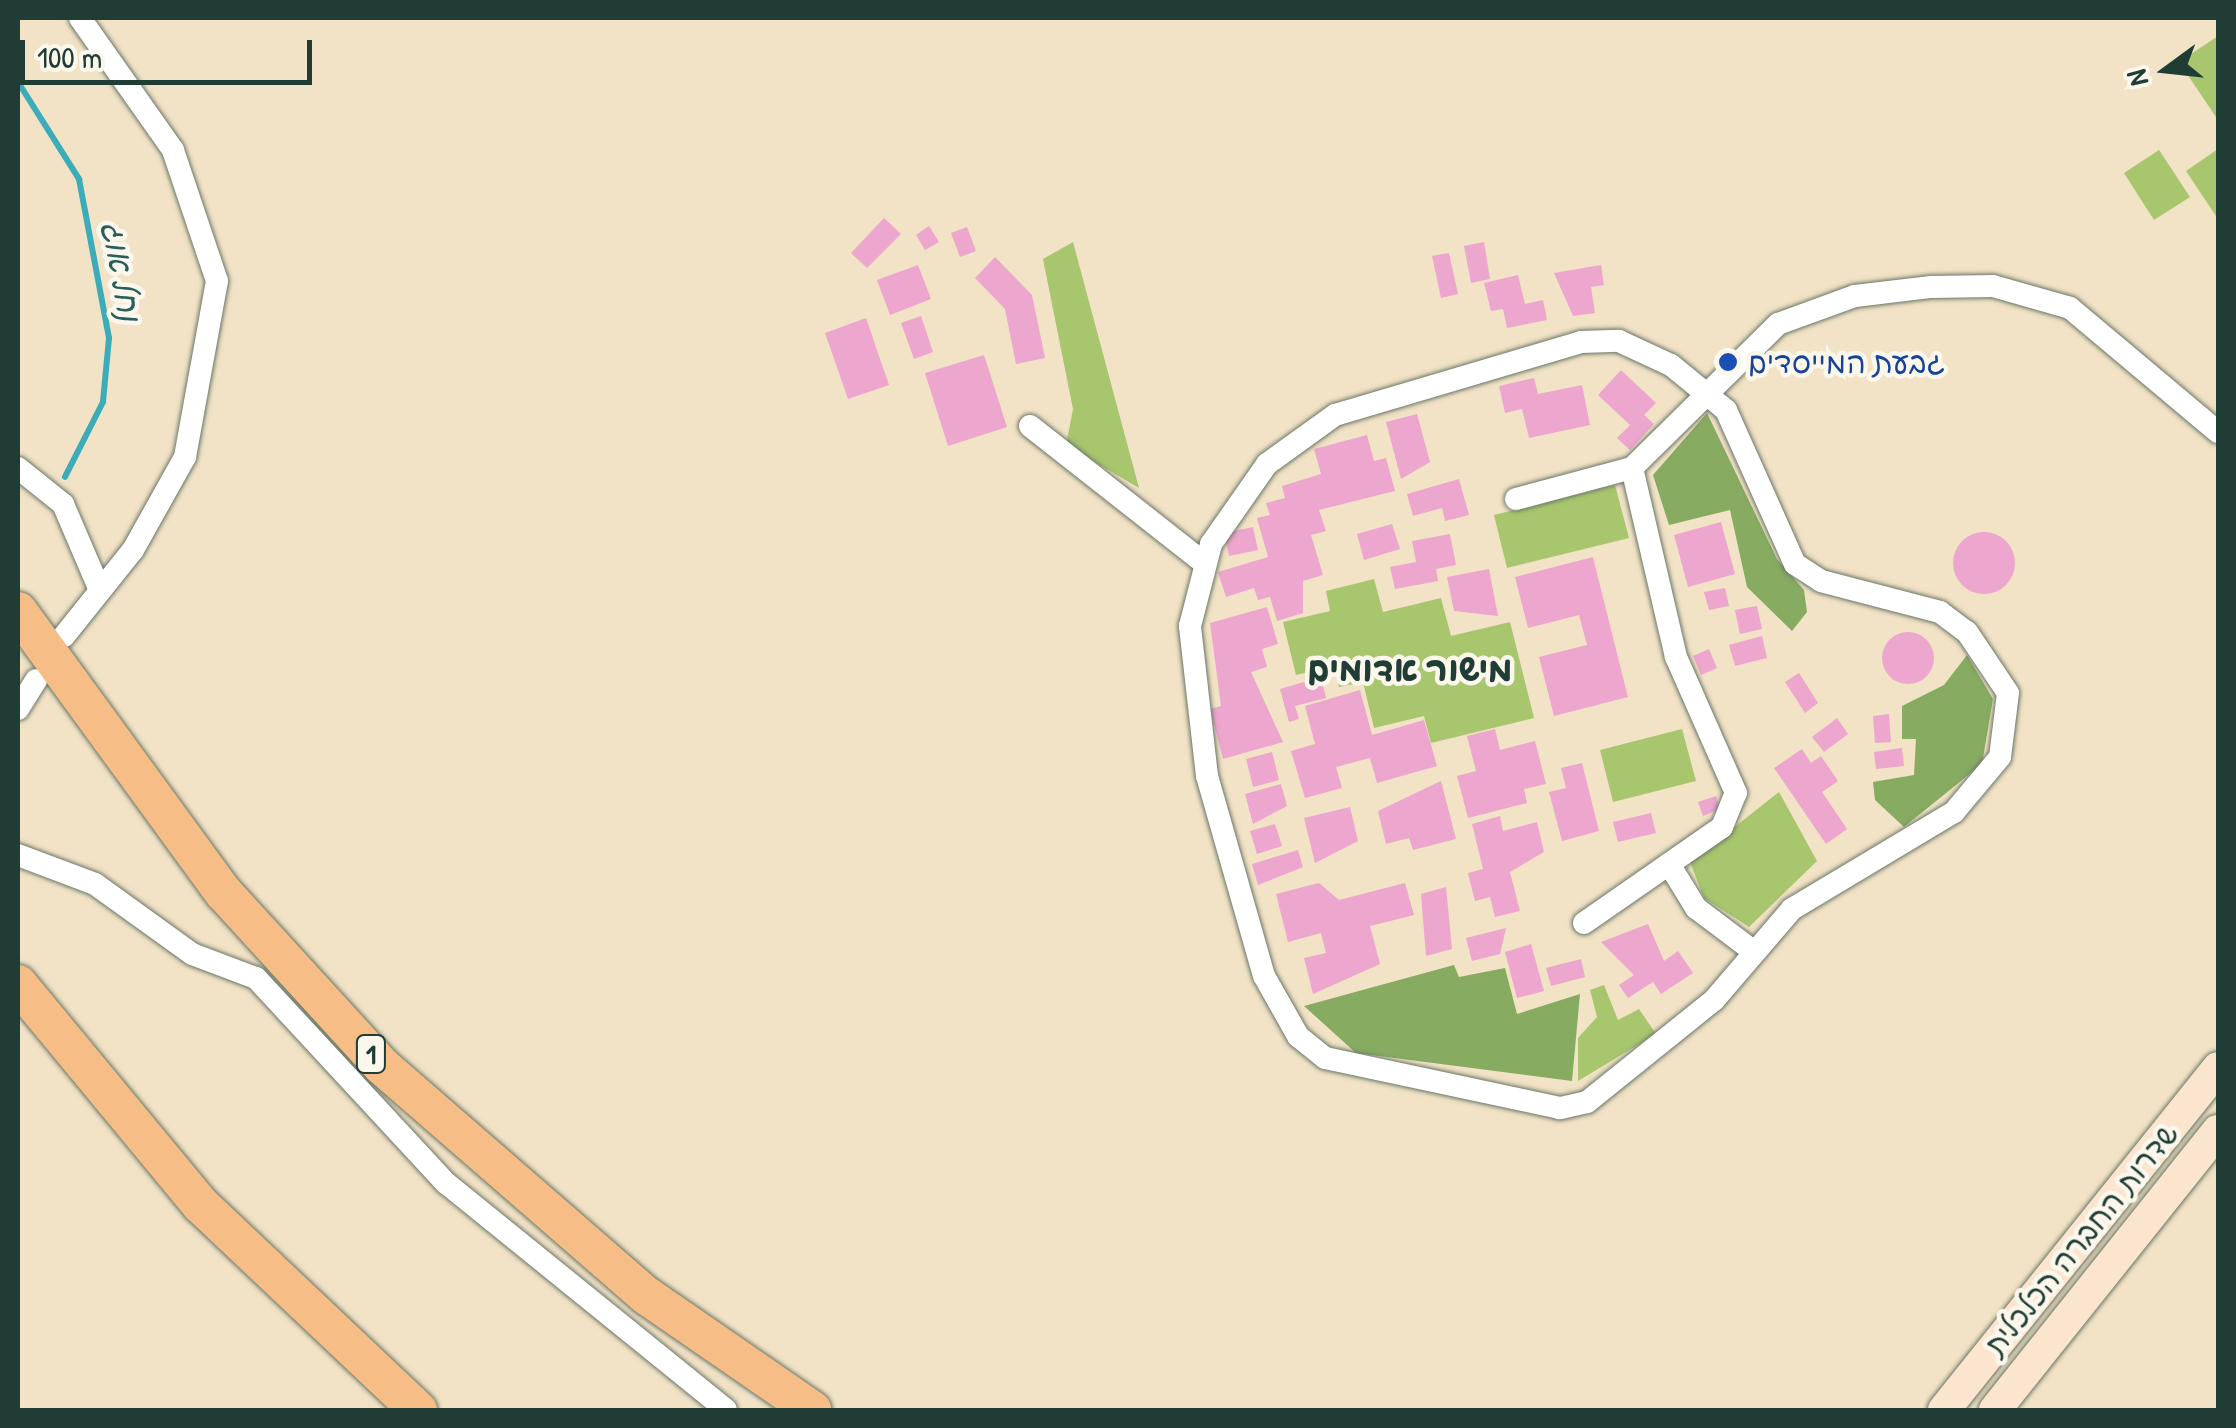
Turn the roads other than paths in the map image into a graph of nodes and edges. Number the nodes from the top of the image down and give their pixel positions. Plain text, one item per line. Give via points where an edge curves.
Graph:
1 (80, 18) edge
2 (1706, 392) junction
3 (1030, 426) dead end
4 (2218, 432) edge
5 (18, 468) edge
6 (1632, 468) junction
7 (1516, 499) dead end
8 (1204, 564) junction
9 (99, 588) junction
10 (18, 612) edge
11 (64, 636) dead end
12 (36, 680) dead end
13 (18, 709) edge
14 (18, 855) edge
15 (1670, 864) junction
16 (1584, 922) dead end
17 (1753, 951) junction
18 (18, 984) edge
19 (2218, 1068) edge
20 (2218, 1131) edge
21 (418, 1410) edge
22 (726, 1410) edge
23 (812, 1410) edge
24 (1944, 1410) edge
25 (1995, 1410) edge

1 - 9 street via 173,150 218,281 185,457 133,550
2 - 4 street via 1746,348 1820,307 1993,286 2038,294 2095,324
2 - 6 street
2 - 8 street via 1619,341 1581,342 1372,398 1266,464 1232,504
2 - 17 street via 1738,429 1769,521 1795,564 1820,581 1940,612 1994,663 2012,720 1981,789 1922,833 1822,884
3 - 8 street
5 - 9 street via 63,504
6 - 7 street
6 - 15 street via 1676,657 1736,792 1722,827
8 - 17 street via 1191,676 1224,851 1279,1010 1325,1058 1560,1108 1586,1102 1670,1042
9 - 11 street
10 - 23 highway, 1 via 224,893 382,1066 647,1296
12 - 13 street
14 - 22 street via 95,884 192,954 256,978 446,1184
15 - 16 street
15 - 17 street via 1696,908
18 - 21 highway via 202,1205
19 - 24 main road, שדרות החברה הכלכלית
20 - 25 main road, שדרות החברה הכלכלית

